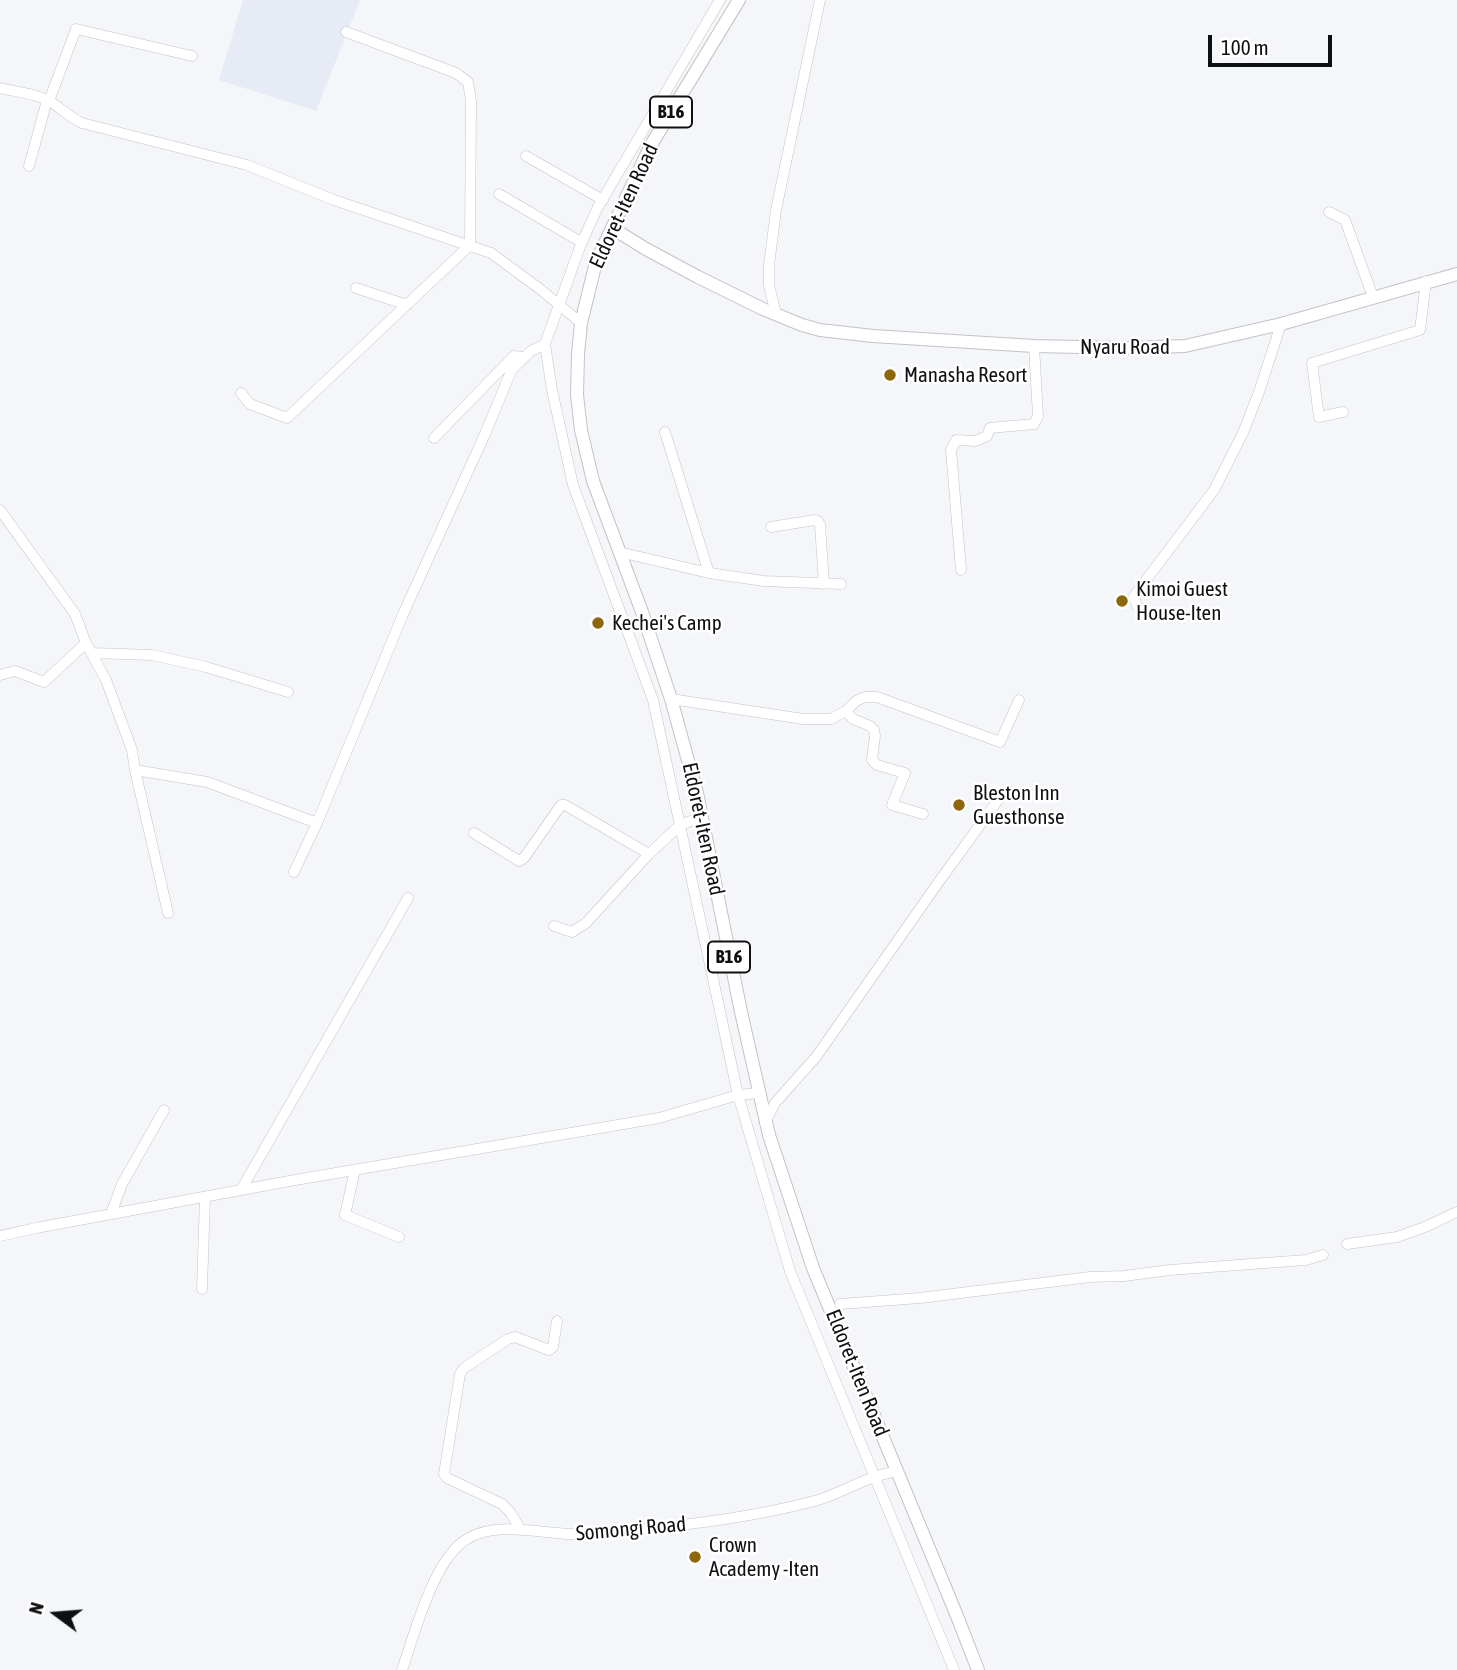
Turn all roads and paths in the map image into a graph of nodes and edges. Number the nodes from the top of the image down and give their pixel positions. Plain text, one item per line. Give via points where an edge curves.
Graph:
1 (720, 0) edge
2 (739, 0) edge
3 (820, 0) edge
4 (346, 32) dead end
5 (192, 56) dead end
6 (0, 89) edge
7 (49, 101) junction
8 (526, 156) dead end
9 (29, 166) dead end
10 (499, 194) dead end
11 (603, 200) junction
12 (1329, 212) dead end
13 (612, 228) junction
14 (582, 243) junction
15 (470, 245) junction
16 (1457, 274) edge
17 (1426, 281) junction
18 (356, 288) dead end
19 (1373, 297) junction
20 (407, 305) junction
21 (559, 305) junction
22 (781, 316) junction
23 (581, 323) junction
24 (1281, 324) junction
25 (545, 344) junction
26 (1034, 346) junction
27 (523, 358) junction
28 (241, 394) dead end
29 (1343, 412) dead end
30 (666, 432) dead end
31 (435, 438) dead end
32 (0, 510) edge
33 (771, 527) dead end
34 (619, 552) junction
35 (961, 570) dead end
36 (709, 573) junction
37 (824, 584) junction
38 (841, 584) dead end
39 (1137, 606) dead end
40 (86, 643) junction
41 (92, 653) junction
42 (0, 675) edge
43 (288, 692) dead end
44 (671, 699) junction
45 (1019, 700) dead end
46 (846, 711) junction
47 (135, 770) junction
48 (998, 800) dead end
49 (923, 814) dead end
50 (702, 817) junction
51 (317, 822) junction
52 (680, 825) junction
53 (474, 833) dead end
54 (649, 854) junction
55 (294, 872) dead end
56 (408, 898) dead end
57 (168, 913) dead end
58 (554, 926) dead end
59 (759, 1093) junction
60 (738, 1096) junction
61 (164, 1110) dead end
62 (765, 1123) junction
63 (355, 1170) junction
64 (241, 1190) junction
65 (205, 1197) junction
66 (1457, 1212) edge
67 (111, 1214) junction
68 (0, 1236) edge
69 (399, 1237) dead end
70 (1347, 1244) dead end
71 (1323, 1255) dead end
72 (201, 1289) dead end
73 (840, 1304) dead end
74 (557, 1321) dead end
75 (897, 1471) junction
76 (875, 1476) junction
77 (521, 1531) junction
78 (402, 1670) edge
79 (954, 1670) edge
80 (978, 1670) edge

1 - 11 street
2 - 13 main road, Eldoret-Iten Road / B16 via 651,145
3 - 22 street via 776,210 769,265 769,285
4 - 15 street via 456,73 468,82
5 - 7 street via 75,29
6 - 7 street
7 - 9 street
7 - 15 street via 82,123 247,164 334,200
8 - 11 street
10 - 14 street
11 - 14 street
12 - 19 street via 1345,220
13 - 22 main road, Nyaru Road via 698,277
13 - 23 main road, Eldoret-Iten Road / B16 via 596,262
14 - 21 street
15 - 20 street
15 - 21 street via 508,263
16 - 17 main road, Nyaru Road
17 - 19 main road, Nyaru Road
17 - 29 street via 1420,330 1312,363 1320,417
18 - 20 street
19 - 24 main road, Nyaru Road
20 - 28 street via 287,418 250,404
21 - 23 street
21 - 25 street
22 - 26 main road, Nyaru Road via 820,330
23 - 34 main road, Eldoret-Iten Road / B16 via 577,394 581,430 593,481
24 - 26 main road, Nyaru Road via 1185,346
24 - 39 street via 1243,433 1214,490 1134,596
25 - 27 street
25 - 52 street via 573,485 653,700
26 - 35 street via 1038,416 1034,424 990,428 987,436 976,441 956,440 951,450
27 - 31 street via 514,356
27 - 51 street via 512,369 404,612
30 - 36 street
32 - 40 street via 75,614
33 - 37 street via 818,522
34 - 36 street
34 - 44 main road, Eldoret-Iten Road / B16
36 - 37 street
37 - 38 street
40 - 41 street
40 - 42 street via 44,682 15,671
41 - 43 street via 152,655
41 - 47 street via 111,691
44 - 46 street via 803,719 831,719
44 - 50 main road, Eldoret-Iten Road / B16
45 - 46 street via 1000,743 877,697 856,701
46 - 49 street via 874,730 872,760 905,773 892,805
47 - 51 street via 207,782
47 - 57 street
48 - 62 street via 816,1057 775,1103
50 - 52 street
50 - 59 main road, Eldoret-Iten Road / B16
51 - 55 street
52 - 54 street
52 - 60 street
53 - 54 street via 519,861 565,805
54 - 58 street via 586,923 572,932
56 - 64 street
59 - 60 street
59 - 62 main road, Eldoret-Iten Road / B16
60 - 63 street via 659,1118
60 - 76 street via 790,1271
61 - 67 street via 122,1184
62 - 75 main road, Eldoret-Iten Road / B16 via 813,1268
63 - 64 street
63 - 69 street via 345,1215
64 - 65 street
65 - 67 street
65 - 72 street
66 - 70 street via 1397,1237
67 - 68 street
71 - 73 street
74 - 77 street via 549,1350 508,1339 460,1374 444,1474 502,1504
75 - 76 street, Somongi Road
75 - 80 main road, Eldoret-Iten Road / B16
76 - 77 street, Somongi Road via 820,1499 766,1513 582,1535
76 - 79 street
77 - 78 street, Somongi Road via 484,1531 451,1553 438,1572

